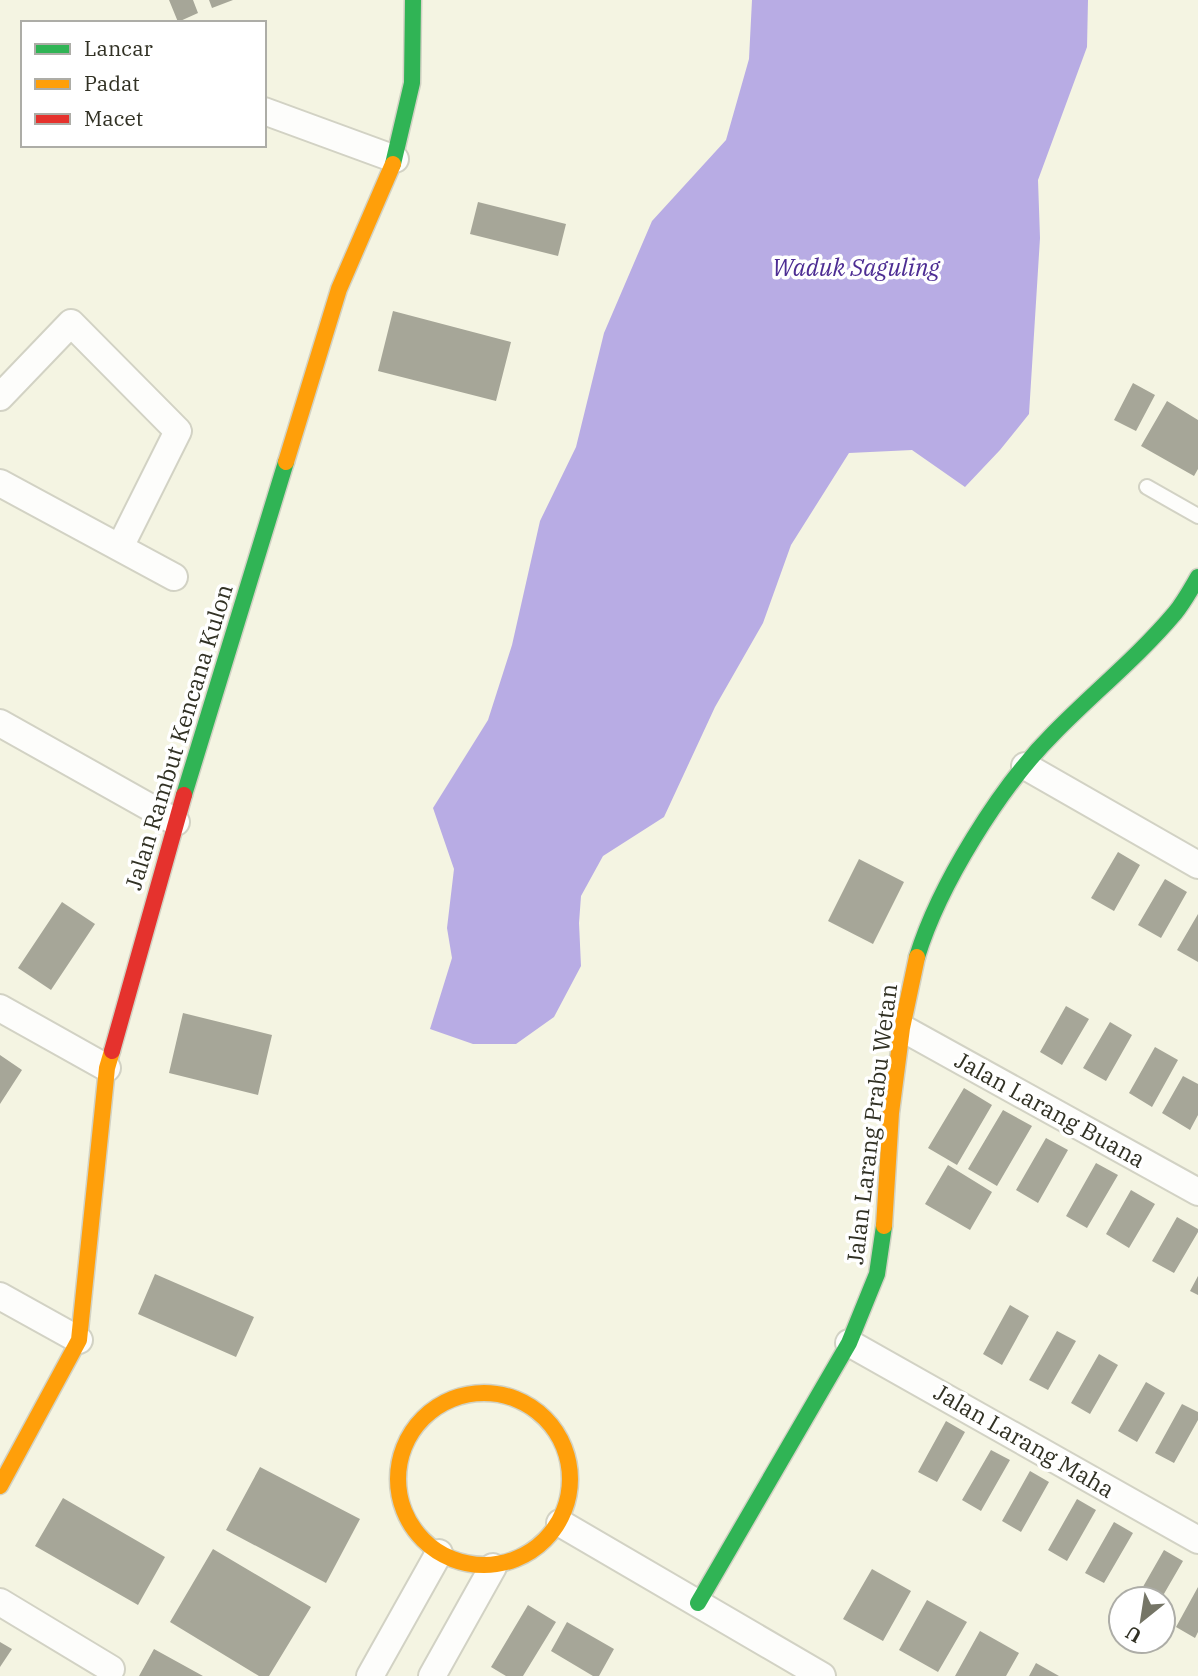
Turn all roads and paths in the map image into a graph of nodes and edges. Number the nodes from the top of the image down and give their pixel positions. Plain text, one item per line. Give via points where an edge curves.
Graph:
1 (413, 0) edge
2 (266, 112) edge
3 (395, 159) junction
4 (0, 397) edge
5 (0, 483) edge
6 (1147, 487) dead end
7 (1198, 516) edge
8 (120, 547) junction
9 (174, 577) dead end
10 (1198, 578) edge
11 (0, 723) edge
12 (1025, 766) junction
13 (176, 822) junction
14 (1198, 865) edge
15 (0, 1008) edge
16 (902, 1028) junction
17 (107, 1068) junction
18 (1198, 1192) edge
19 (0, 1296) edge
20 (79, 1340) junction
21 (849, 1343) junction
22 (0, 1486) edge
23 (561, 1523) junction
24 (1198, 1540) edge
25 (439, 1553) junction
26 (493, 1567) junction
27 (0, 1602) edge
28 (698, 1603) junction
29 (111, 1668) dead end
30 (370, 1676) edge
31 (432, 1676) edge
32 (822, 1676) edge

1 - 3 street, Jalan Rambut Kencana Kulon via 412,83
2 - 3 street
3 - 13 street, Jalan Rambut Kencana Kulon via 339,289
4 - 8 street via 71,323 178,431
5 - 8 street
6 - 7 lane
8 - 9 street
10 - 12 street, Jalan Larang Prabu Wetan via 1176,612 1060,725
11 - 13 street
12 - 14 street
12 - 16 street, Jalan Larang Prabu Wetan via 982,823 941,900 918,954
13 - 17 street, Jalan Rambut Kencana Kulon
15 - 17 street
16 - 18 street, Jalan Larang Buana
16 - 21 street, Jalan Larang Prabu Wetan via 877,1274
17 - 20 street, Jalan Rambut Kencana Kulon
19 - 20 street
20 - 22 street, Jalan Rambut Kencana Kulon
21 - 24 street, Jalan Larang Maha
21 - 28 street, Jalan Larang Prabu Wetan
23 - 25 street via 572,1484 565,1444 540,1412 503,1394 463,1394 427,1412 403,1445 397,1485 409,1523
23 - 26 street via 542,1545
23 - 28 street
25 - 26 street
25 - 30 street
26 - 31 street
27 - 29 street
28 - 32 street

